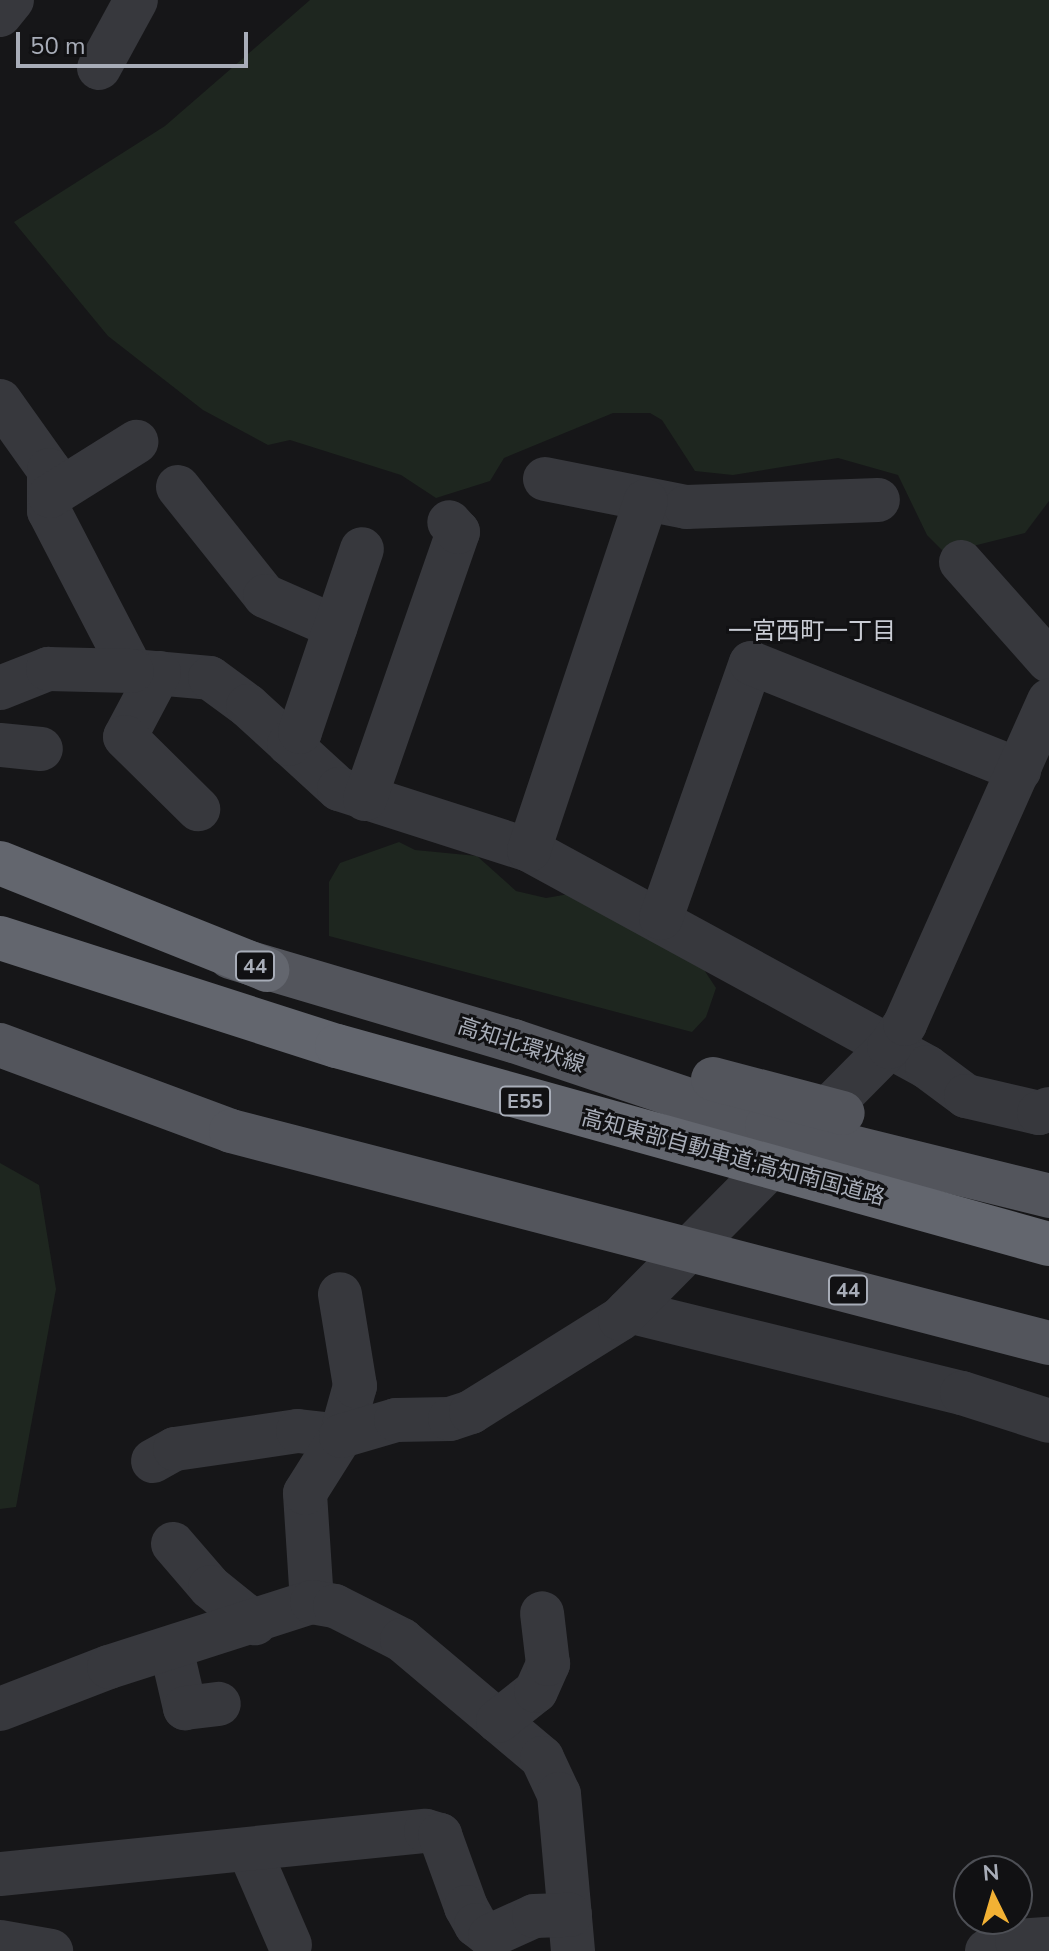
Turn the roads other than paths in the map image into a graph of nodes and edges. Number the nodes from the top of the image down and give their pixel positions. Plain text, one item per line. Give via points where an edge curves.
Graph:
1 (12, 0) edge
2 (136, 0) edge
3 (0, 15) edge
4 (99, 68) dead end
5 (0, 401) edge
6 (136, 442) dead end
7 (545, 479) dead end
8 (178, 487) dead end
9 (50, 496) junction
10 (878, 500) dead end
11 (646, 501) junction
12 (449, 522) dead end
13 (362, 549) dead end
14 (961, 562) dead end
15 (336, 627) junction
16 (1049, 661) edge
17 (146, 672) junction
18 (0, 688) edge
19 (1049, 701) edge
20 (289, 744) junction
21 (1019, 770) junction
22 (365, 799) junction
23 (198, 809) dead end
24 (529, 850) junction
25 (0, 863) edge
26 (0, 876) edge
27 (661, 918) junction
28 (2, 938) edge
29 (267, 970) junction
30 (0, 1045) edge
31 (889, 1047) junction
32 (1046, 1099) edge
33 (780, 1113) junction
34 (1049, 1167) edge
35 (1049, 1196) edge
36 (1049, 1244) edge
37 (340, 1294) dead end
38 (628, 1311) junction
39 (1039, 1357) edge
40 (1049, 1421) edge
41 (341, 1436) junction
42 (153, 1461) dead end
43 (173, 1544) dead end
44 (312, 1602) junction
45 (542, 1613) dead end
46 (255, 1623) junction
47 (171, 1648) junction
48 (219, 1704) dead end
49 (0, 1709) edge
50 (498, 1721) junction
51 (250, 1852) junction
52 (0, 1874) edge
53 (572, 1933) edge
54 (1049, 1939) edge
55 (0, 1942) edge
56 (290, 1945) dead end
57 (51, 1951) edge
58 (987, 1951) edge

1 - 3 street
2 - 4 street
5 - 9 street via 49,470
6 - 9 street
7 - 11 street
8 - 15 street via 265,596
9 - 17 street via 49,511
10 - 11 street via 686,507
11 - 24 street via 612,557
12 - 22 street via 458,532
13 - 15 street
14 - 16 street
15 - 20 street via 300,732
17 - 18 street via 48,669
17 - 20 street via 210,678
17 - 23 street via 125,737
19 - 21 street
20 - 22 street via 339,789
21 - 27 street via 751,663
21 - 31 street via 905,1024
22 - 24 street
24 - 27 street
25 - 29 highway
26 - 29 main road, 高知北環状線 / 44
27 - 31 street
28 - 36 highway, 高知東部自動車道;高知南国道路 / E55 via 337,1046
29 - 33 main road, 高知北環状線 / 44
30 - 39 main road, 44 via 231,1131 644,1251
31 - 32 street via 966,1096
31 - 38 street
33 - 34 main road
33 - 35 main road, 高知北環状線 / 44
37 - 41 street via 355,1386
38 - 40 street via 962,1393
38 - 41 street via 471,1412 442,1420 396,1420
41 - 42 street via 298,1431 175,1449
41 - 44 street via 305,1493
43 - 46 street via 210,1587
44 - 46 street
44 - 50 street via 335,1606 402,1640
45 - 50 street via 548,1664 536,1691
46 - 47 street
47 - 48 street via 185,1708
47 - 49 street
50 - 53 street via 542,1758 559,1794
51 - 52 street
51 - 53 street via 426,1831 440,1835 466,1907 490,1936 534,1916
51 - 56 street
54 - 58 street via 1017,1941
55 - 57 street

